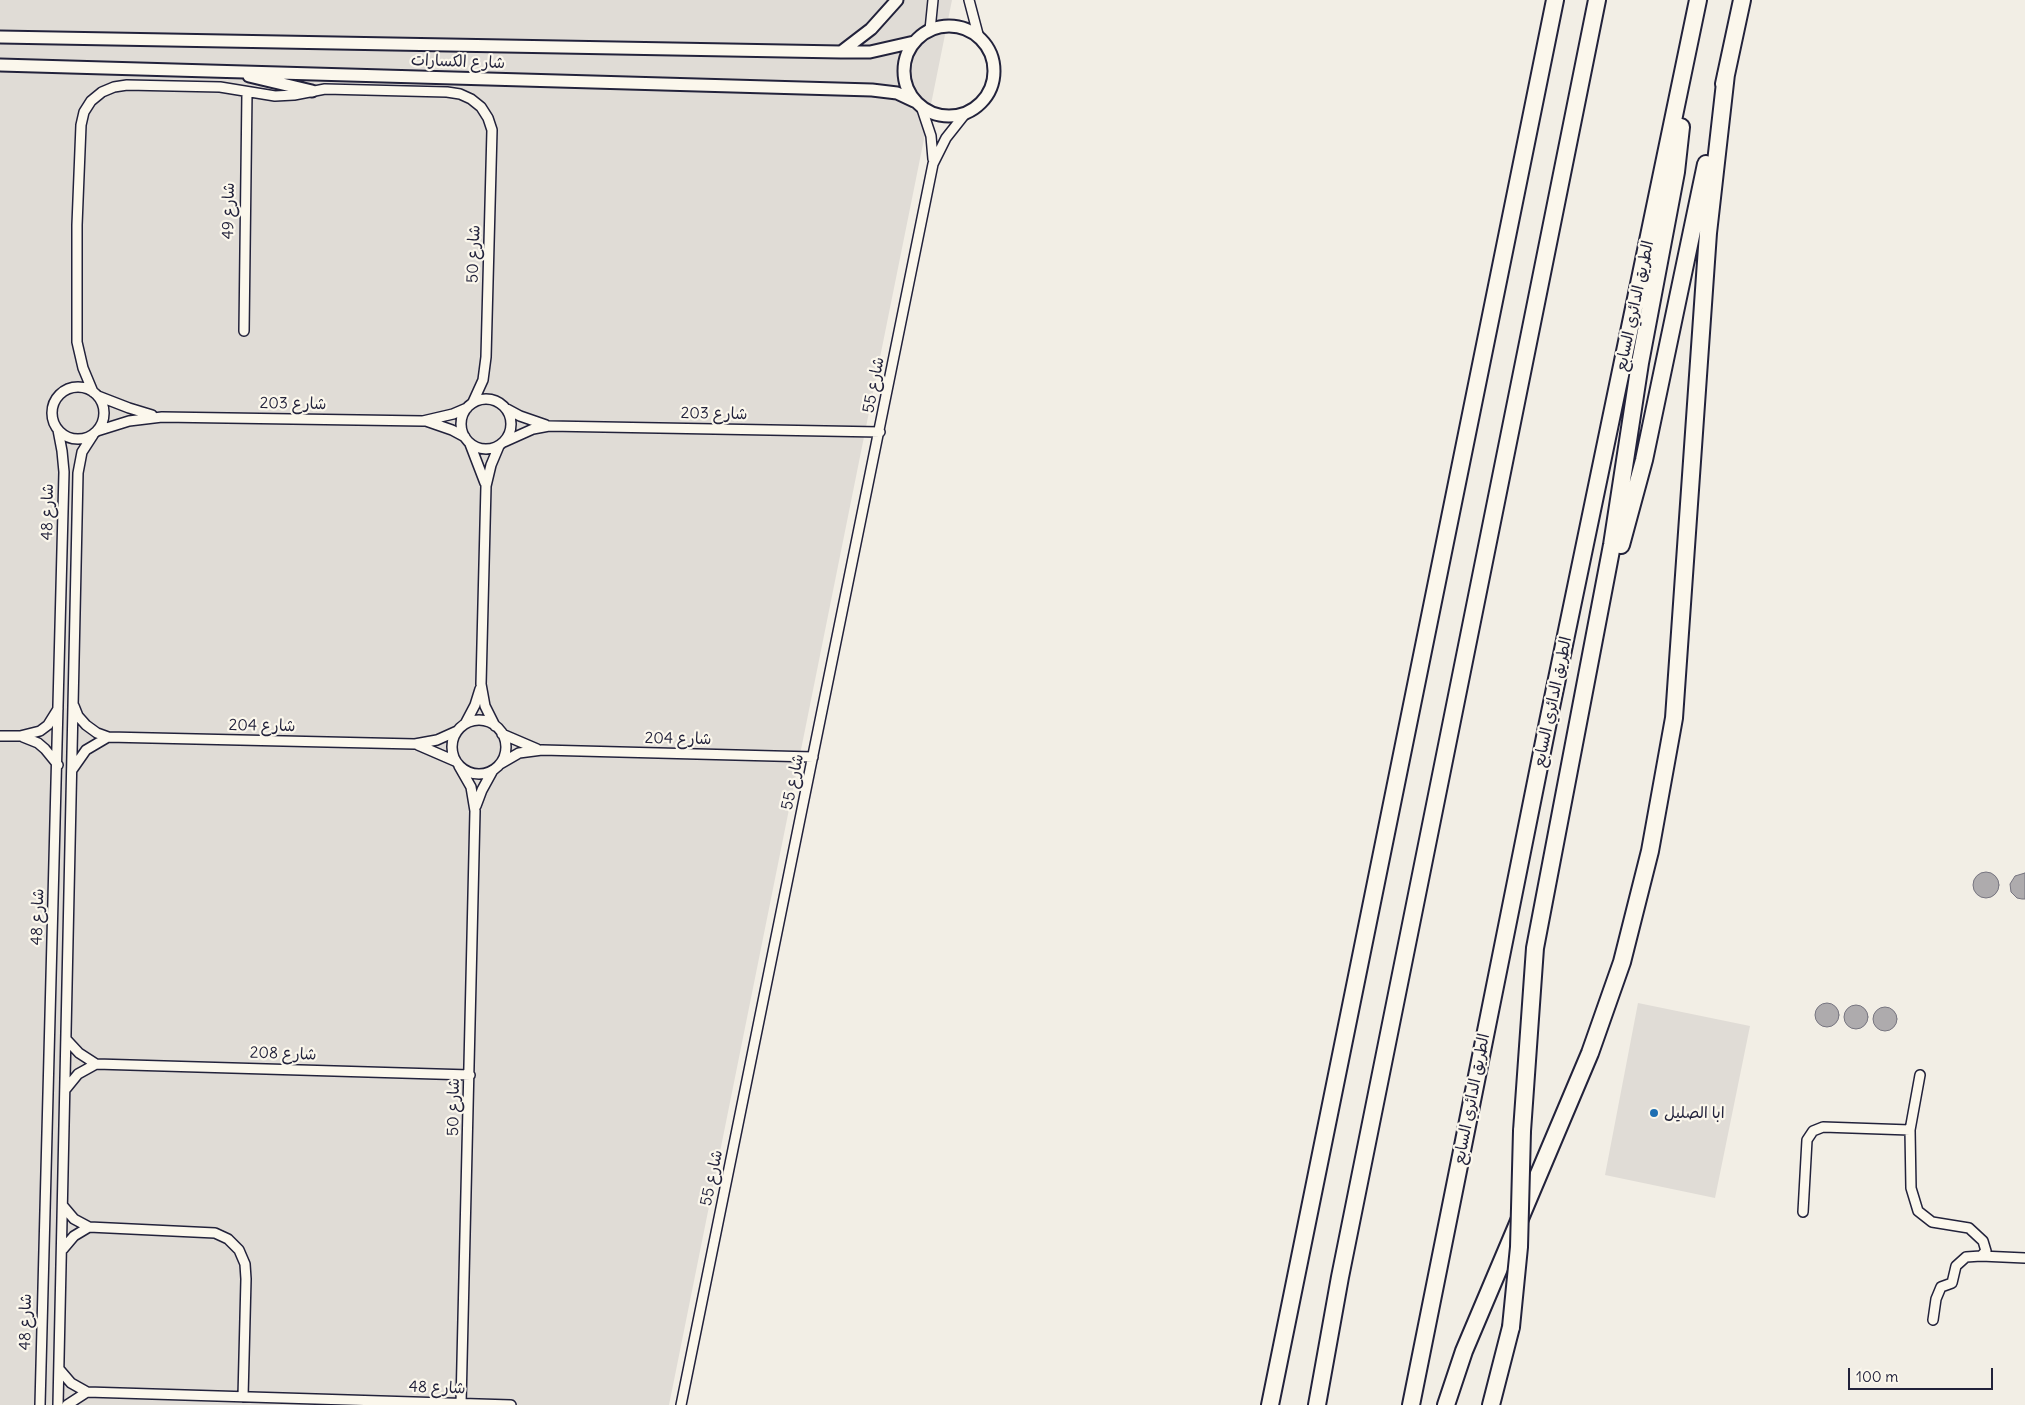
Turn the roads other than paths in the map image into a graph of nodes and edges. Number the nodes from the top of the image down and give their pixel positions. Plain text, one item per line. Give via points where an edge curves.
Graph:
1 (897, 0) edge
2 (933, 0) edge
3 (968, 0) edge
4 (1555, 0) edge
5 (1597, 0) edge
6 (1698, 0) edge
7 (1742, 0) edge
8 (930, 30) junction
9 (0, 37) edge
10 (979, 38) junction
11 (1690, 38) junction
12 (914, 42) junction
13 (840, 52) junction
14 (0, 65) edge
15 (232, 72) junction
16 (1726, 74) junction
17 (312, 91) junction
18 (247, 92) junction
19 (918, 105) junction
20 (481, 107) joint
21 (965, 114) junction
22 (933, 164) junction
23 (244, 330) dead end
24 (96, 394) junction
25 (470, 405) junction
26 (507, 410) junction
27 (162, 417) junction
28 (423, 421) junction
29 (549, 426) junction
30 (58, 430) junction
31 (880, 432) junction
32 (95, 433) junction
33 (467, 440) junction
34 (501, 444) junction
35 (486, 486) junction
36 (1595, 641) junction
37 (481, 684) junction
38 (73, 704) junction
39 (59, 707) junction
40 (465, 724) junction
41 (495, 726) junction
42 (457, 731) junction
43 (502, 734) junction
44 (0, 736) edge
45 (20, 736) junction
46 (108, 738) junction
47 (415, 744) junction
48 (542, 750) junction
49 (814, 757) junction
50 (457, 764) junction
51 (58, 765) junction
52 (496, 767) junction
53 (72, 770) junction
54 (475, 811) junction
55 (66, 1039) junction
56 (96, 1064) junction
57 (470, 1075) junction
58 (1920, 1076) dead end
59 (65, 1090) junction
60 (1910, 1130) junction
61 (63, 1206) junction
62 (1803, 1212) dead end
63 (89, 1228) junction
64 (62, 1250) junction
65 (1980, 1256) junction
66 (2025, 1258) edge
67 (1933, 1320) dead end
68 (59, 1369) junction
69 (87, 1392) junction
70 (242, 1397) junction
71 (461, 1404) junction
72 (40, 1405) edge
73 (58, 1405) edge
74 (67, 1405) edge
75 (511, 1405) edge
76 (680, 1405) edge
77 (1270, 1405) edge
78 (1317, 1405) edge
79 (1411, 1405) edge
80 (1446, 1405) edge
81 (1491, 1405) edge

1 - 13 street via 871,29
2 - 8 street
3 - 10 street
4 - 77 highway
5 - 78 highway
6 - 11 highway, الطريق الدائري السابع
7 - 16 highway
8 - 10 street, شارع الكسارات via 961,27
8 - 12 street, شارع الكسارات
9 - 13 street, شارع الكسارات
10 - 21 street via 990,52 993,80 981,104
11 - 36 highway via 1676,172 1640,364
11 - 79 highway, الطريق الدائري السابع
12 - 13 street, شارع الكسارات via 870,52
12 - 19 street, شارع الكسارات via 907,53 904,78 907,90
14 - 15 street, شارع الكسارات
15 - 17 street
15 - 19 street, شارع الكسارات via 872,90 896,93
16 - 36 highway via 1644,460
16 - 80 highway via 1708,233 1674,718 1650,851 1622,962 1590,1053 1464,1351
17 - 18 street, شارع الكسارات via 285,96
17 - 20 street, شارع الكسارات via 447,92 460,94
18 - 23 street, شارع 49
18 - 24 street, شارع الكسارات via 220,87 127,85 108,89 91,101 84,112 81,125 76,325 79,355
19 - 21 street, شارع الكسارات via 936,115
19 - 22 street, شارع 55 via 931,136
20 - 25 street, شارع 50 via 488,118 493,142 486,357 483,380
21 - 22 street, شارع 55 via 946,138
22 - 31 street, شارع 55
24 - 27 street, شارع 203
24 - 30 street via 88,388 75,387 58,395 51,413
24 - 32 street via 102,401 104,413 101,426
25 - 26 street via 486,398
25 - 28 street, شارع 203 via 453,414
25 - 33 street via 461,422
26 - 29 street, شارع 203
26 - 34 street via 512,423
27 - 28 street, شارع 203
27 - 32 street, شارع 203 via 129,420
28 - 33 street, شارع 203 via 445,427
29 - 31 street, شارع 203
29 - 34 street, شارع 203 via 533,429
30 - 32 street via 74,439 87,438
30 - 39 street, شارع 48 via 64,472
31 - 49 street, شارع 55
32 - 38 street, شارع 48 via 82,452 78,473
33 - 34 street via 484,449
33 - 35 street
34 - 35 street
35 - 37 street
36 - 81 highway, bridge via 1535,948 1522,1131 1519,1247 1511,1327
37 - 40 street
37 - 41 street via 484,706
38 - 46 street, شارع 204 via 86,726
38 - 53 street, شارع 48
39 - 45 street via 44,728
39 - 51 street, شارع 48
40 - 41 street via 480,721
40 - 42 street
41 - 43 street
42 - 47 street, شارع 204 via 437,740
42 - 50 street via 452,751
43 - 48 street, شارع 204
43 - 52 street via 505,749
44 - 45 street
45 - 51 street via 38,743
46 - 47 street, شارع 204
46 - 53 street, شارع 204 via 86,750
47 - 50 street, شارع 204
48 - 49 street, شارع 204
48 - 52 street, شارع 204 via 519,753
49 - 76 street, شارع 55
50 - 52 street via 475,774 484,774
50 - 54 street, شارع 50 via 471,787
51 - 72 street, شارع 48
52 - 54 street, شارع 50 via 482,790
53 - 55 street, شارع 48
54 - 57 street, شارع 50
55 - 56 street via 79,1054
55 - 59 street, شارع 48
56 - 57 street, شارع 208
56 - 59 street via 78,1074
57 - 71 street, شارع 50
58 - 60 street
59 - 61 street, شارع 48
60 - 62 street via 1823,1127 1813,1131 1806,1140
60 - 65 street via 1911,1188 1918,1211 1932,1222 1969,1228 1983,1241 1986,1251
61 - 63 street via 74,1219
61 - 64 street, شارع 48
63 - 64 street via 74,1236
63 - 70 street via 214,1232 228,1239 238,1250 245,1264 246,1279
64 - 68 street, شارع 48
65 - 66 street
65 - 67 street via 1966,1257 1956,1266 1952,1283 1941,1287
68 - 69 street via 71,1383
68 - 73 street, شارع 48
69 - 70 street, شارع 48
69 - 74 street
70 - 71 street, شارع 48
71 - 75 street, شارع 48

